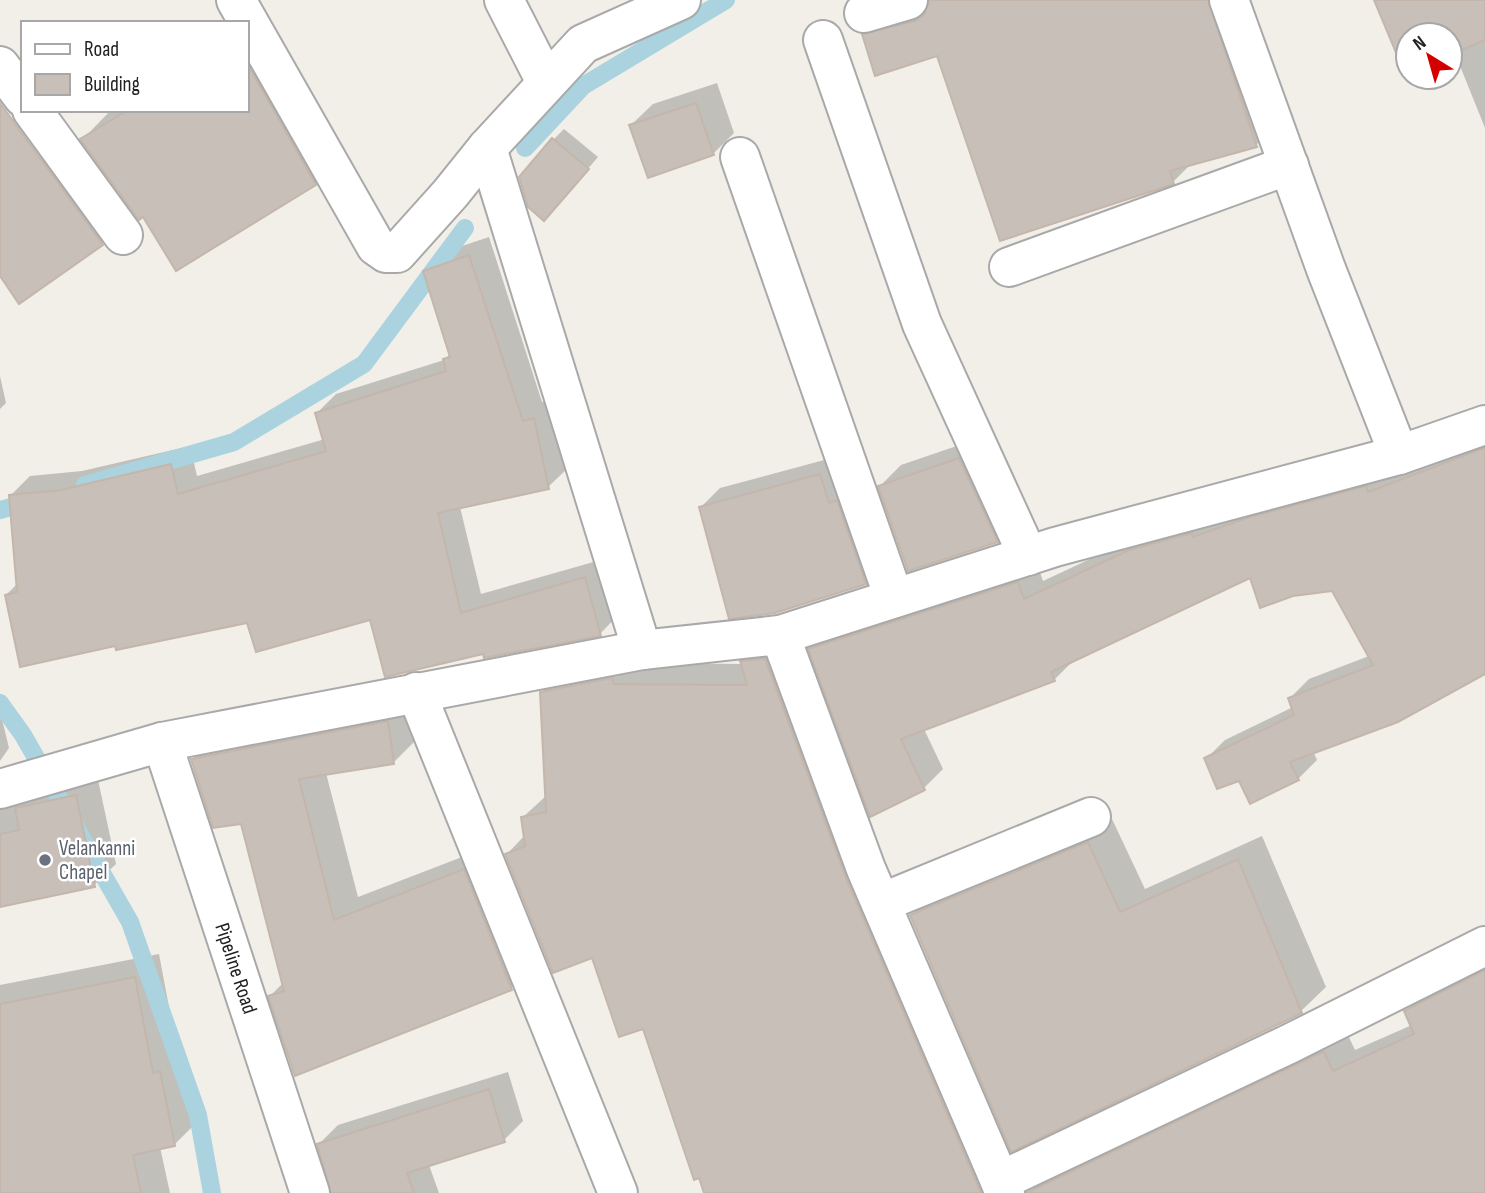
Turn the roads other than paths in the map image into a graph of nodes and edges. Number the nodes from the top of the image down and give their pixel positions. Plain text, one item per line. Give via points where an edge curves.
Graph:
1 (236, 0) edge
2 (505, 0) edge
3 (681, 0) edge
4 (908, 0) edge
5 (1229, 0) edge
6 (864, 13) dead end
7 (248, 21) edge
8 (248, 21) edge
9 (823, 40) dead end
10 (0, 65) edge
11 (546, 82) junction
12 (21, 94) edge
13 (33, 112) edge
14 (486, 148) junction
15 (740, 157) dead end
16 (1289, 165) junction
17 (122, 235) dead end
18 (1009, 267) dead end
19 (1485, 425) edge
20 (1399, 456) junction
21 (1028, 556) junction
22 (894, 598) junction
23 (780, 635) junction
24 (642, 650) junction
25 (416, 692) junction
26 (162, 742) junction
27 (0, 789) edge
28 (1091, 817) dead end
29 (881, 903) junction
30 (1485, 946) edge
31 (1002, 1187) edge
32 (310, 1193) edge
33 (618, 1193) edge

1 - 7 street
2 - 11 street
3 - 11 street via 583,44
4 - 6 street
5 - 16 street
8 - 14 street via 376,246 386,253 397,253
9 - 21 street via 922,324
10 - 12 street
11 - 14 street
13 - 17 street
14 - 24 street
15 - 22 street
16 - 18 street
16 - 20 street
19 - 20 street
20 - 21 street
21 - 22 street
22 - 23 street
23 - 24 street
23 - 29 street
24 - 25 street
25 - 26 street
25 - 33 street
26 - 27 street
26 - 32 street, Pipeline Road
28 - 29 street
29 - 31 street
30 - 31 street

